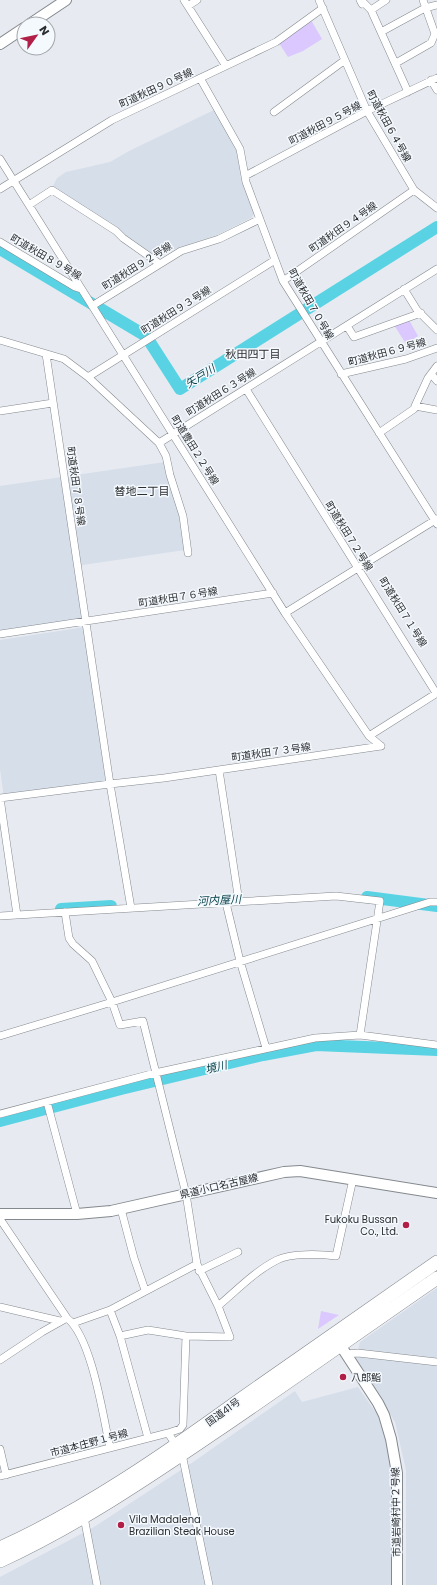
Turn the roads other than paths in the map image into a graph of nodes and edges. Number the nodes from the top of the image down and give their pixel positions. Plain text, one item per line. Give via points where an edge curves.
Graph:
1 (66, 0) edge
2 (197, 0) edge
3 (319, 0) edge
4 (360, 0) edge
5 (386, 0) edge
6 (423, 0) edge
7 (186, 3) edge
8 (437, 5) edge
9 (323, 8) junction
10 (427, 8) junction
11 (371, 10) junction
12 (42, 16) edge
13 (381, 32) junction
14 (16, 33) edge
15 (436, 33) edge
16 (0, 44) edge
17 (345, 60) junction
18 (396, 63) junction
19 (226, 66) junction
20 (200, 78) junction
21 (434, 79) edge
22 (437, 90) edge
23 (408, 92) junction
24 (274, 112) dead end
25 (367, 112) junction
26 (0, 159) edge
27 (245, 176) junction
28 (14, 181) junction
29 (0, 189) edge
30 (414, 190) junction
31 (29, 205) junction
32 (437, 208) edge
33 (260, 219) junction
34 (0, 242) edge
35 (275, 260) junction
36 (160, 264) junction
37 (437, 269) edge
38 (283, 281) junction
39 (81, 289) junction
40 (404, 289) junction
41 (92, 306) junction
42 (421, 313) junction
43 (347, 326) junction
44 (437, 330) edge
45 (0, 340) edge
46 (321, 342) junction
47 (437, 348) edge
48 (46, 354) junction
49 (123, 355) junction
50 (437, 366) edge
51 (341, 374) junction
52 (431, 374) junction
53 (88, 377) junction
54 (437, 381) edge
55 (247, 388) junction
56 (53, 403) junction
57 (415, 406) junction
58 (437, 410) edge
59 (0, 411) edge
60 (379, 433) junction
61 (173, 434) junction
62 (159, 443) junction
63 (436, 521) edge
64 (188, 553) dead end
65 (359, 566) junction
66 (273, 593) junction
67 (285, 613) junction
68 (85, 621) junction
69 (0, 634) edge
70 (437, 691) edge
71 (369, 736) junction
72 (381, 746) joint
73 (219, 770) junction
74 (110, 784) junction
75 (0, 798) edge
76 (239, 902) junction
77 (437, 902) edge
78 (226, 903) junction
79 (131, 908) junction
80 (65, 912) junction
81 (17, 915) junction
82 (0, 916) edge
83 (377, 919) junction
84 (240, 961) junction
85 (112, 1002) junction
86 (360, 1035) junction
87 (0, 1036) edge
88 (437, 1044) edge
89 (266, 1048) junction
90 (155, 1074) junction
91 (47, 1102) junction
92 (0, 1114) edge
93 (353, 1179) junction
94 (437, 1193) edge
95 (186, 1194) junction
96 (121, 1209) junction
97 (0, 1214) edge
98 (77, 1214) junction
99 (0, 1218) edge
100 (238, 1252) dead end
101 (437, 1262) edge
102 (198, 1267) junction
103 (437, 1278) edge
104 (145, 1290) junction
105 (218, 1306) junction
106 (0, 1307) edge
107 (110, 1310) junction
108 (63, 1320) junction
109 (73, 1323) junction
110 (120, 1336) junction
111 (186, 1336) junction
112 (340, 1345) junction
113 (0, 1360) edge
114 (437, 1362) edge
115 (168, 1433) junction
116 (148, 1438) junction
117 (110, 1448) junction
118 (0, 1449) edge
119 (179, 1450) junction
120 (3, 1476) edge
121 (84, 1517) junction
122 (0, 1548) edge
123 (0, 1560) edge
124 (97, 1585) edge
125 (209, 1585) edge
126 (397, 1585) edge

1 - 12 main road
2 - 7 street
3 - 9 street, 町道秋田６４号線
4 - 11 street
5 - 11 street
6 - 10 street
7 - 19 street
8 - 10 street
9 - 17 street, 町道秋田６４号線
9 - 19 street, 町道秋田９０号線 via 276,42
10 - 13 street
10 - 15 street
11 - 13 street
13 - 18 street
14 - 16 main road
15 - 18 street via 431,43
17 - 24 street
17 - 25 street, 町道秋田６４号線
18 - 23 street
19 - 20 street, 町道秋田９０号線
20 - 27 street, 町道秋田７０号線 via 240,149
20 - 28 street, 町道秋田９０号線 via 112,120
21 - 22 street
21 - 23 street, 町道秋田９５号線
23 - 25 street, 町道秋田９５号線
25 - 27 street, 町道秋田９５号線
25 - 30 street, 町道秋田６４号線
26 - 28 street, 町道豊田２２号線
27 - 33 street, 町道秋田７０号線
28 - 29 street, 町道秋田９０号線
28 - 31 street, 町道豊田２２号線
30 - 32 street, 町道秋田６４号線
30 - 38 street, 町道秋田９４号線
31 - 36 street via 52,190 116,231
31 - 39 street, 町道豊田２２号線
33 - 35 street, 町道秋田７０号線
33 - 36 street, 町道秋田９２号線 via 219,239 181,251
34 - 39 street, 町道秋田８９号線
35 - 38 street, 町道秋田７０号線
35 - 49 street, 町道秋田９３号線
36 - 41 street, 町道秋田９２号線
37 - 40 street, 町道秋田６３号線
38 - 46 street, 町道秋田７０号線
39 - 41 street, 町道豊田２２号線
40 - 42 street
40 - 43 street, 町道秋田６３号線
41 - 49 street, 町道豊田２２号線
42 - 43 street via 354,337
42 - 44 street
43 - 46 street, 町道秋田６３号線
45 - 48 street
46 - 51 street, 町道秋田７０号線
46 - 55 street, 町道秋田６３号線
47 - 51 street, 町道秋田６９号線 via 406,359
48 - 53 street via 64,359
48 - 56 street, 町道秋田７８号線
49 - 53 street, 町道秋田９３号線
49 - 61 street, 町道豊田２２号線
50 - 52 street
51 - 60 street, 町道秋田７０号線
52 - 54 street
52 - 57 street
53 - 62 street
55 - 61 street, 町道秋田６３号線
55 - 65 street, 町道秋田７１号線
56 - 59 street
56 - 68 street, 町道秋田７８号線
57 - 58 street
57 - 60 street
60 - 63 street, 町道秋田７０号線
61 - 62 street, 町道秋田６３号線
61 - 66 street, 町道豊田２２号線
62 - 64 street via 166,456 183,516
63 - 65 street
65 - 67 street
65 - 70 street, 町道秋田７１号線
66 - 67 street, 町道豊田２２号線
66 - 68 street, 町道秋田７６号線
67 - 71 street, 町道豊田２２号線
68 - 69 street, 町道秋田７６号線
68 - 74 street, 町道秋田７８号線
70 - 71 street
71 - 72 street, 町道豊田２２号線
72 - 73 street, 町道秋田７３号線
73 - 74 street, 町道秋田７３号線
73 - 76 street
74 - 75 street, 町道秋田７３号線
74 - 79 street, 町道秋田７８号線
75 - 81 street
76 - 78 street
76 - 83 street via 336,896 380,901
77 - 83 street
78 - 79 street
78 - 84 street
79 - 80 street
80 - 81 street
80 - 85 street via 69,938 92,961
81 - 82 street
83 - 84 street
83 - 86 street
84 - 85 street
84 - 89 street
85 - 87 street
85 - 90 street via 120,1026 143,1021
86 - 88 street
86 - 89 street via 315,1038
89 - 90 street
90 - 91 street
90 - 95 street
91 - 92 street
91 - 98 street
93 - 94 main road, 県道小口名古屋線
93 - 95 main road, 県道小口名古屋線 via 313,1172 284,1172
93 - 105 street via 336,1256 296,1256 278,1259 258,1272
95 - 96 main road, 県道小口名古屋線
95 - 102 street
96 - 98 main road, 県道小口名古屋線
96 - 104 street
97 - 98 main road, 県道小口名古屋線
99 - 108 street
100 - 102 street
101 - 112 highway, 国道41号
102 - 104 street
102 - 105 street
103 - 112 highway, 国道41号
104 - 107 street
105 - 111 street via 230,1337
106 - 108 street
107 - 109 street
107 - 110 street
108 - 109 street
108 - 113 street
109 - 117 street via 84,1344 98,1389
110 - 111 street via 148,1330
110 - 116 street
111 - 115 street via 183,1425 180,1429
112 - 114 street via 358,1353
112 - 119 highway, 国道41号
112 - 126 main road, 市道岩崎村中２号線 via 378,1403 391,1439 397,1473
115 - 116 street, 市道本庄野１号線
115 - 119 street
116 - 117 street, 市道本庄野１号線
117 - 120 street, 市道本庄野１号線
118 - 120 street
119 - 121 highway, 国道41号 via 131,1488
119 - 122 highway, 国道41号 via 70,1512
119 - 125 street
121 - 123 highway, 国道41号
121 - 124 street

